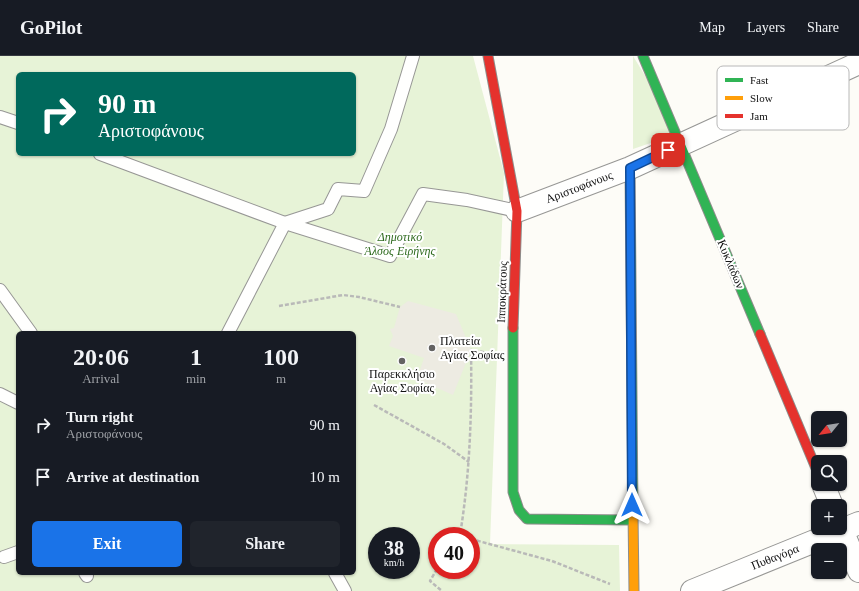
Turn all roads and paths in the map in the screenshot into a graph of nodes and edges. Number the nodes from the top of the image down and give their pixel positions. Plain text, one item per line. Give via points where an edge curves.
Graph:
1 (412, 56) edge
2 (488, 56) edge
3 (643, 56) edge
4 (0, 116) edge
5 (16, 122) edge
6 (717, 128) edge
7 (680, 144) junction
8 (105, 156) edge
9 (630, 168) junction
10 (517, 211) junction
11 (284, 223) junction
12 (0, 290) edge
13 (278, 306) dead end
14 (400, 307) dead end
15 (30, 331) edge
16 (229, 331) edge
17 (512, 357) junction
18 (0, 394) edge
19 (16, 402) edge
20 (374, 405) dead end
21 (811, 456) edge
22 (469, 462) junction
23 (632, 520) junction
24 (847, 526) edge
25 (462, 527) edge
26 (826, 535) edge
27 (480, 541) edge
28 (16, 553) edge
29 (4, 557) dead end
30 (859, 571) edge
31 (336, 575) edge
32 (431, 579) edge
33 (613, 585) dead end
34 (345, 591) edge
35 (442, 591) edge
36 (634, 591) edge
37 (692, 591) edge

1 - 11 lane via 391,129 364,191 338,189 328,209
2 - 10 street, Ιπποκράτους
3 - 7 street, Κυκλάδων
4 - 5 lane
6 - 7 street, Αριστοφάνους
7 - 9 street, Αριστοφάνους
7 - 21 street, Κυκλάδων
8 - 11 lane
9 - 10 street, Αριστοφάνους
9 - 23 street
10 - 11 lane via 423,194 390,256
10 - 17 street, Ιπποκράτους
11 - 16 lane
12 - 15 lane
13 - 14 path via 343,295
17 - 22 path via 471,350
17 - 23 street, Ιπποκράτους via 513,492 521,514 527,519 540,520
18 - 19 lane
20 - 22 path via 444,444
22 - 25 path
23 - 36 street
24 - 30 street
26 - 37 street, Πυθαγόρα
27 - 33 path via 552,561
28 - 29 lane
31 - 34 lane
32 - 35 path

